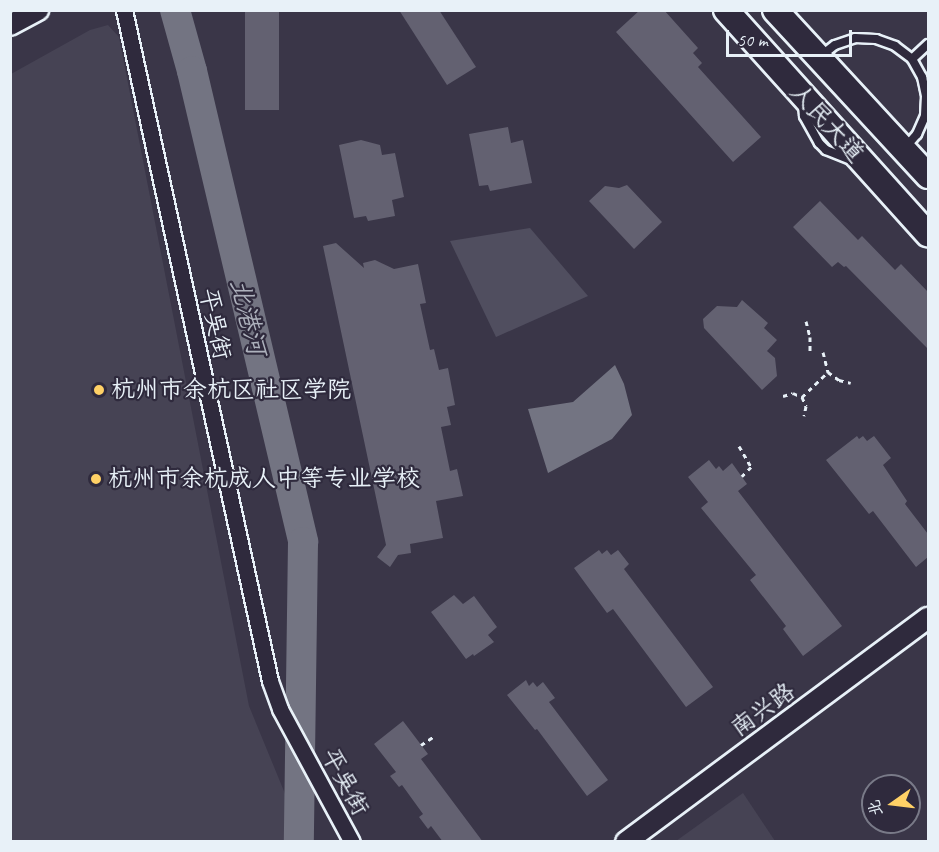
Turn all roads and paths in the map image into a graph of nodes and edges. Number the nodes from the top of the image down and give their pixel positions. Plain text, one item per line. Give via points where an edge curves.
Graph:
1 (38, 10) edge
2 (124, 10) edge
3 (726, 10) edge
4 (775, 10) edge
5 (10, 25) edge
6 (928, 44) edge
7 (819, 58) junction
8 (912, 59) junction
9 (802, 95) dead end
10 (903, 149) junction
11 (863, 163) junction
12 (928, 176) edge
13 (928, 234) edge
14 (806, 321) dead end
15 (824, 352) dead end
16 (810, 353) dead end
17 (828, 372) junction
18 (851, 383) dead end
19 (783, 396) dead end
20 (802, 397) junction
21 (804, 416) dead end
22 (739, 446) dead end
23 (742, 476) dead end
24 (928, 618) edge
25 (433, 737) dead end
26 (421, 745) dead end
27 (352, 842) edge
28 (626, 842) edge

1 - 5 street
2 - 27 street, 平吴街 via 270,681 279,709
3 - 11 main road, 人民大道
4 - 7 main road, 人民大道
6 - 8 lane
7 - 8 lane via 835,45 855,38 876,39 895,46
7 - 10 main road, 人民大道
8 - 10 lane via 922,76 925,116 917,134
9 - 11 lane via 804,116 819,143 845,160
10 - 12 main road, 人民大道
11 - 13 main road, 人民大道
14 - 16 path
15 - 17 path
17 - 18 path
17 - 20 path
19 - 20 path via 793,393
20 - 21 path via 806,406
22 - 23 path via 751,467
24 - 28 street, 南兴路
25 - 26 path

